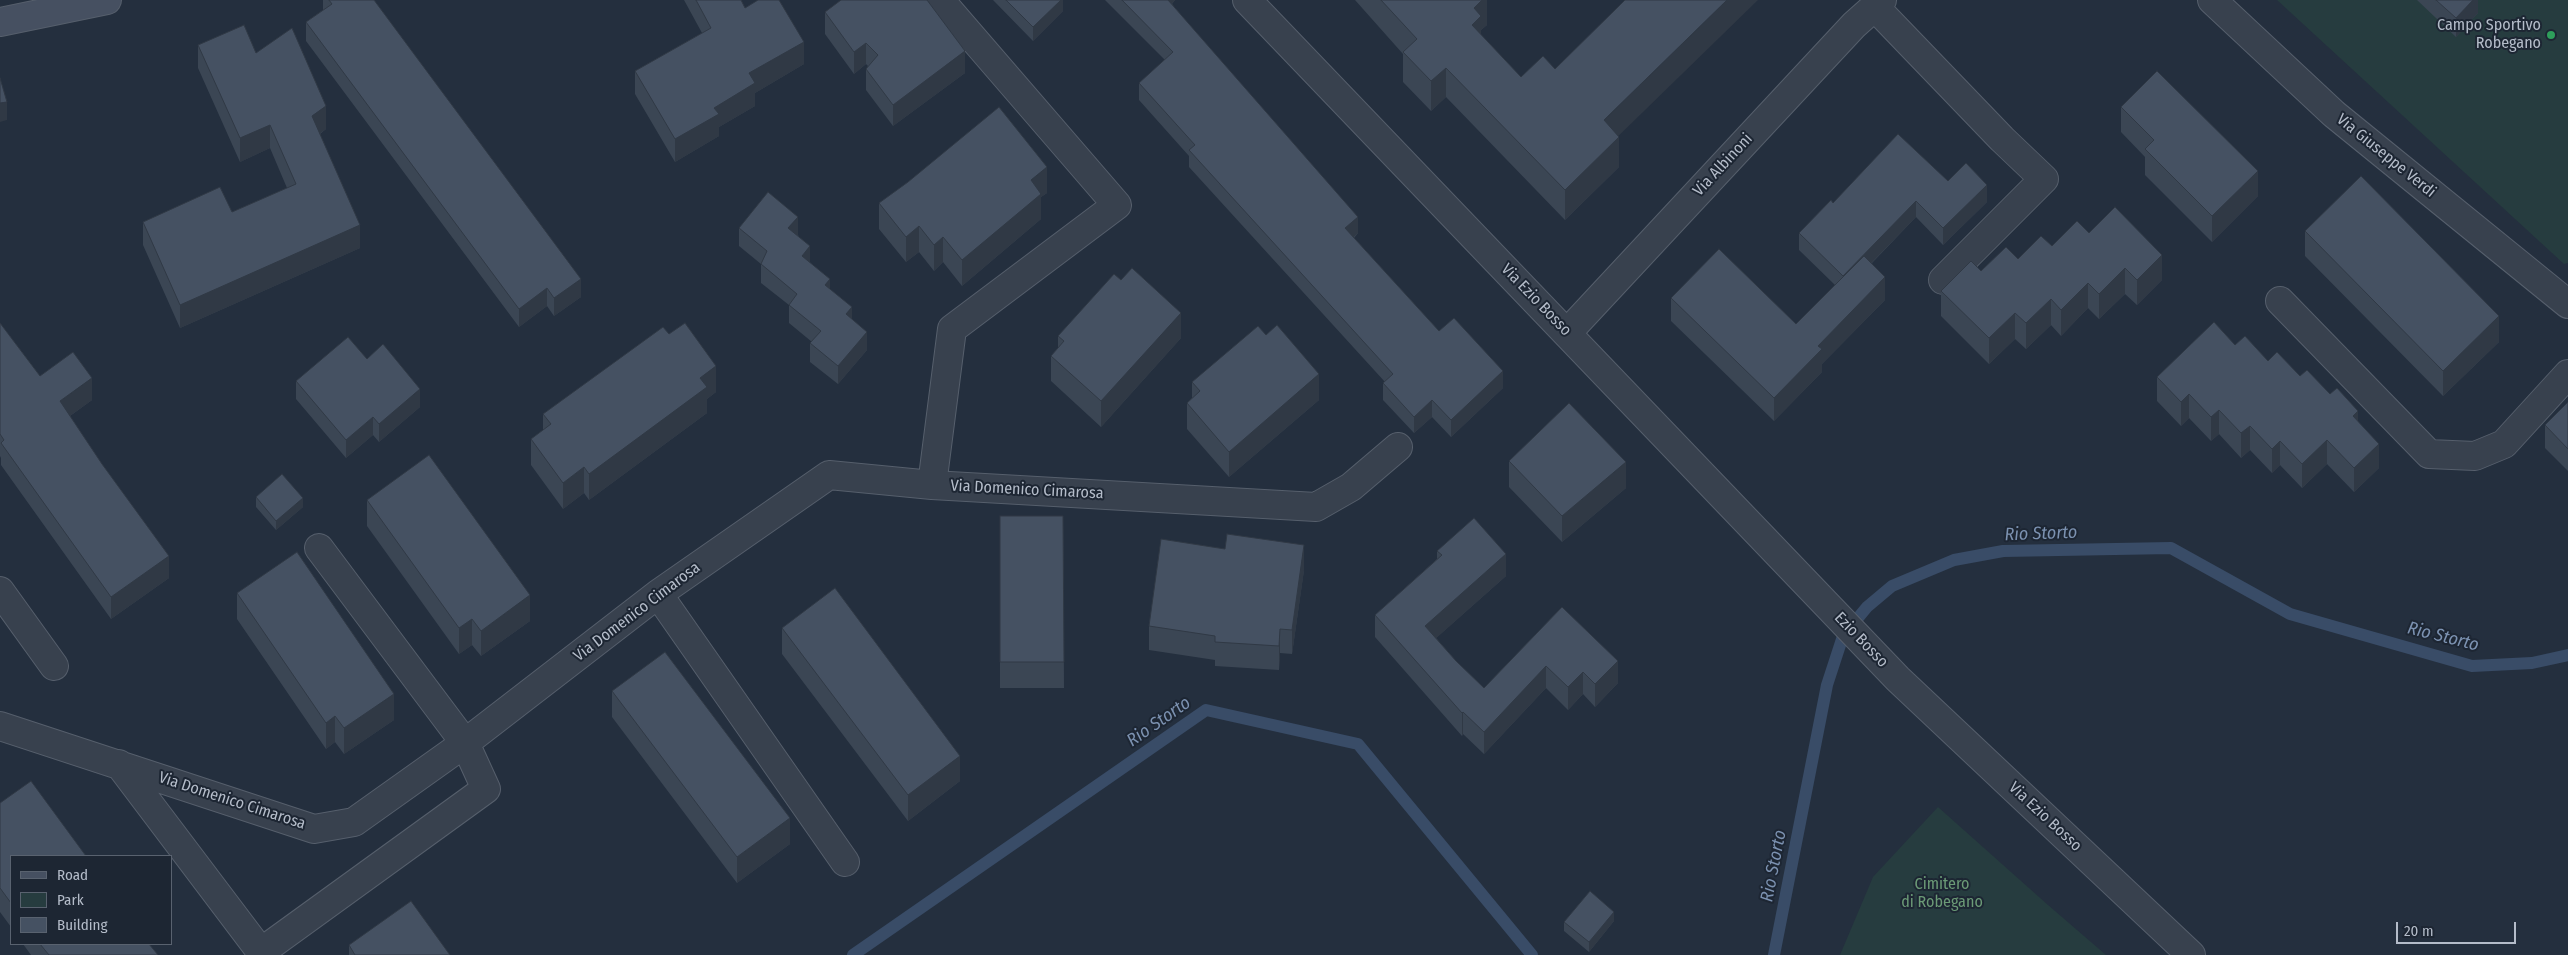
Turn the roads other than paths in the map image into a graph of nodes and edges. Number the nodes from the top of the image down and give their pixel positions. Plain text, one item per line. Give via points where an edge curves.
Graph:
1 (107, 0) edge
2 (940, 0) edge
3 (1247, 0) edge
4 (2212, 0) edge
5 (1878, 3) edge
6 (0, 22) edge
7 (1943, 280) dead end
8 (2280, 301) dead end
9 (2568, 304) edge
10 (1567, 333) junction
11 (2568, 374) edge
12 (1398, 447) dead end
13 (932, 485) junction
14 (319, 548) dead end
15 (0, 591) edge
16 (658, 594) junction
17 (1823, 601) joint
18 (54, 666) dead end
19 (1898, 679) joint
20 (0, 726) edge
21 (465, 743) junction
22 (119, 764) junction
23 (845, 862) dead end
24 (259, 954) edge
25 (2191, 955) edge

1 - 6 main road
2 - 13 street via 1117,205 952,329
3 - 10 street, Via Ezio Bosso
4 - 9 street, Via Giuseppe Verdi via 2334,114
5 - 7 street via 2002,139 2044,179
5 - 10 street, Via Albinoni via 1847,32
8 - 11 street via 2428,454 2475,456 2504,444
10 - 17 street, Via Ezio Bosso
12 - 13 street, Via Domenico Cimarosa via 1351,487 1316,506
13 - 16 street, Via Domenico Cimarosa via 829,475
14 - 21 street
15 - 18 street
16 - 21 street, Via Domenico Cimarosa
16 - 23 street
17 - 19 street, Ezio Bosso
19 - 25 street, Via Ezio Bosso
20 - 22 street, Via Domenico Cimarosa
21 - 22 street, Via Domenico Cimarosa via 354,822 314,829
21 - 24 street via 486,789
22 - 24 street

